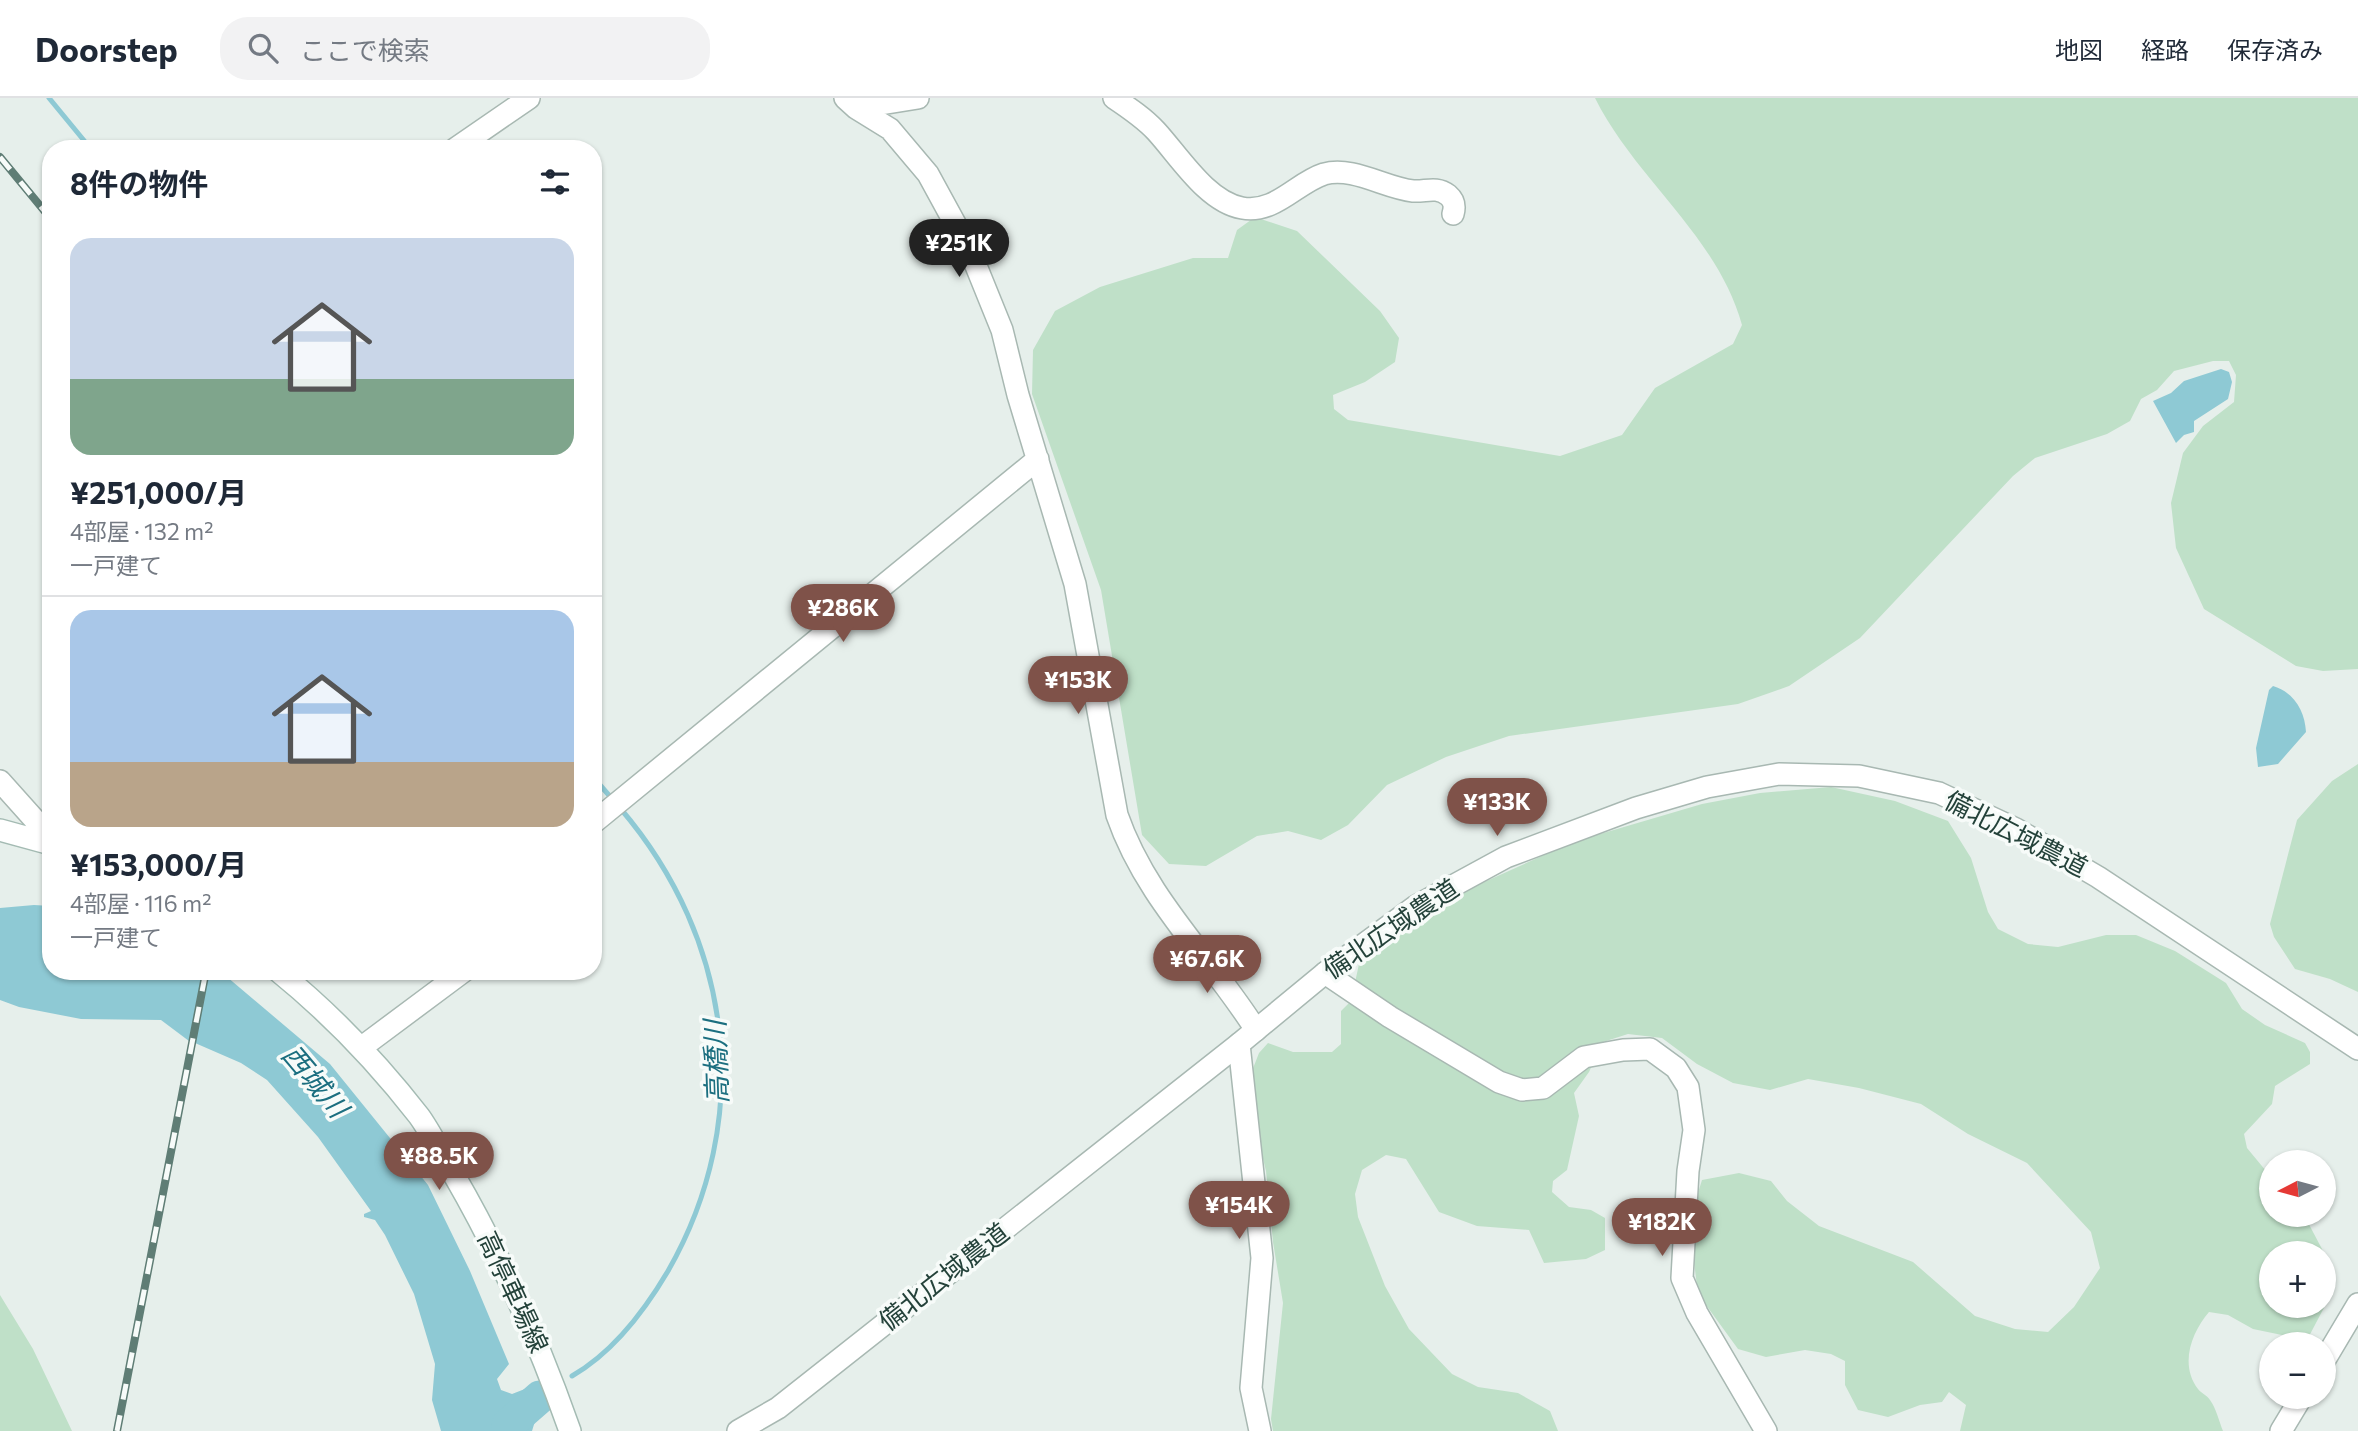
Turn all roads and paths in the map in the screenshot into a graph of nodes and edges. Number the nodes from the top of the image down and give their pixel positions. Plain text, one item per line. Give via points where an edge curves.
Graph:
1 (529, 98) edge
2 (918, 98) edge
3 (1114, 98) edge
4 (850, 103) edge
5 (468, 140) edge
6 (1453, 214) dead end
7 (1038, 459) junction
8 (0, 781) edge
9 (608, 809) edge
10 (0, 830) edge
11 (42, 833) edge
12 (42, 841) edge
13 (1325, 973) junction
14 (289, 980) edge
15 (452, 980) edge
16 (1256, 1030) junction
17 (1239, 1044) junction
18 (362, 1047) junction
19 (2358, 1049) edge
20 (2358, 1304) edge
21 (2336, 1341) edge
22 (2294, 1409) edge
23 (570, 1431) edge
24 (738, 1431) edge
25 (1260, 1431) edge
26 (1766, 1431) edge
27 (2281, 1431) edge

1 - 5 street
2 - 4 street
3 - 6 street via 1154,129 1208,189 1242,208 1272,205 1316,178 1335,173 1405,190 1438,190 1451,197
4 - 7 street via 890,129 928,174 970,251 1002,330
7 - 9 street
7 - 16 street via 1075,584 1117,815 1127,844 1159,901
8 - 11 street
10 - 12 street
13 - 16 street, 備北広域農道
13 - 19 street, 備北広域農道 via 1456,882 1506,857 1636,808 1707,787 1779,774 1859,776 1939,793 2016,829 2098,877
13 - 26 street via 1499,1082 1522,1090 1543,1088 1584,1057 1623,1050 1650,1049 1676,1068 1688,1087 1695,1130 1682,1278 1697,1313
14 - 18 street, 高停車場線
15 - 18 street
16 - 17 street, 備北広域農道
17 - 24 street, 備北広域農道 via 778,1408
17 - 25 street via 1262,1258 1251,1388
18 - 23 street, 高停車場線 via 420,1118 472,1206 541,1348
20 - 21 street
22 - 27 street

